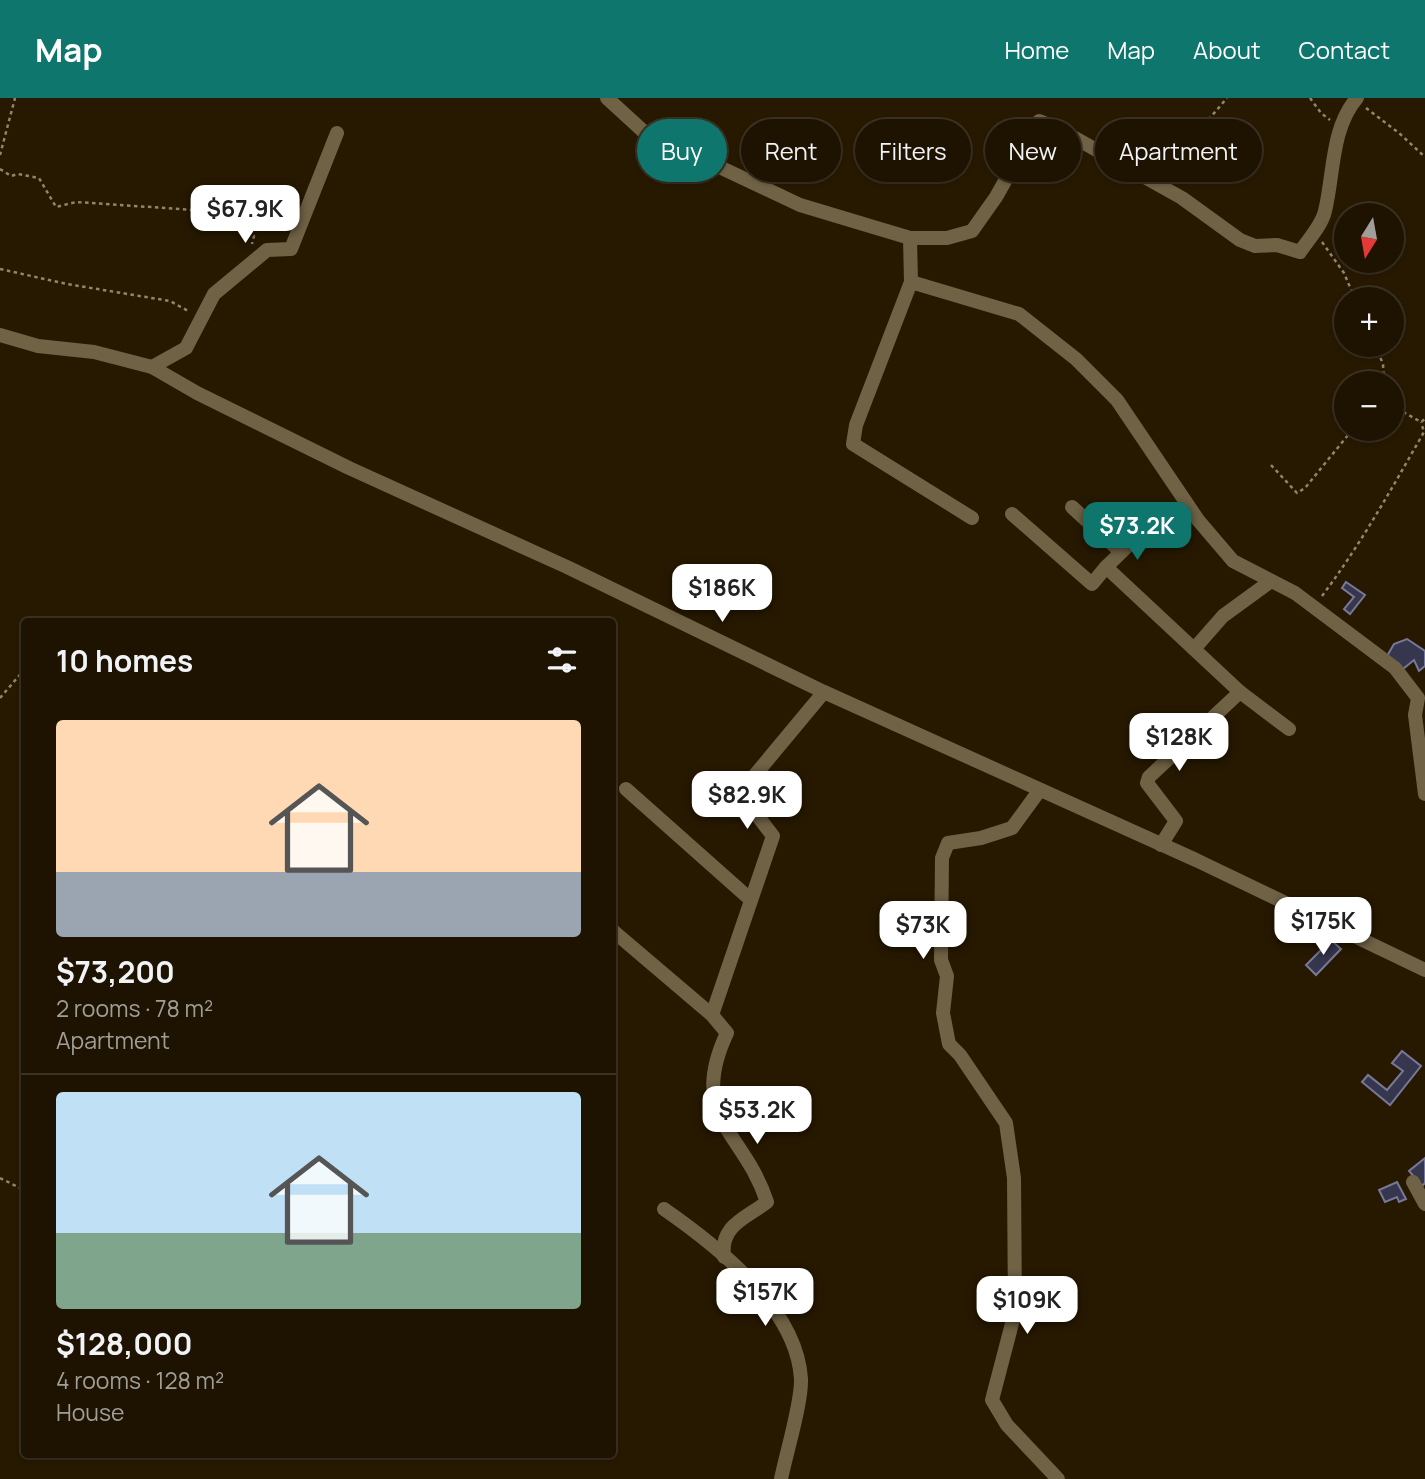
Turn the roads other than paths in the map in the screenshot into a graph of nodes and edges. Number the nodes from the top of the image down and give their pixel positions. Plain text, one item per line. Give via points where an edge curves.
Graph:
1 (607, 98) edge
2 (1356, 99) edge
3 (337, 133) dead end
4 (910, 237) junction
5 (911, 282) junction
6 (0, 335) edge
7 (152, 367) junction
8 (1072, 507) dead end
9 (1012, 514) dead end
10 (972, 518) dead end
11 (1143, 531) dead end
12 (1121, 552) junction
13 (1106, 567) junction
14 (1272, 581) junction
15 (1194, 649) junction
16 (824, 692) junction
17 (1240, 692) junction
18 (1289, 729) dead end
19 (626, 789) dead end
20 (1039, 791) junction
21 (1425, 794) edge
22 (1161, 845) junction
23 (751, 900) junction
24 (616, 933) edge
25 (1425, 970) edge
26 (712, 1015) junction
27 (1413, 1182) dead end
28 (1425, 1204) edge
29 (664, 1209) dead end
30 (724, 1257) junction
31 (781, 1479) edge
32 (1058, 1479) edge

1 - 4 street via 643,131 800,205
2 - 4 street via 1341,128 1325,213 1300,252 1240,240 1182,198 1039,121 972,231 947,238
3 - 7 street via 291,249 268,250 214,295 186,348
4 - 5 street
5 - 10 street via 856,425 853,444
5 - 14 street via 1019,314 1076,359 1116,400 1198,520 1233,561
6 - 7 street
7 - 16 street via 349,468
8 - 12 street
9 - 13 street via 1092,584
11 - 12 street
12 - 13 street
13 - 15 street
14 - 15 street via 1223,616
14 - 21 street via 1395,668 1418,698 1415,715
15 - 17 street
16 - 20 street
16 - 23 street via 740,793 773,836
17 - 18 street
17 - 22 street via 1150,777 1150,790 1176,821
19 - 23 street
20 - 22 street
20 - 32 street via 1012,828 948,843 942,858 941,960 947,976 943,1013 949,1044 1006,1123 1014,1178 1015,1312 992,1400 1007,1425
22 - 25 street
23 - 26 street
24 - 26 street
26 - 30 street via 727,1033 712,1070 712,1092 728,1133 767,1202 729,1228 722,1242
27 - 28 street
29 - 30 street
30 - 31 street via 784,1324 798,1354 801,1382

